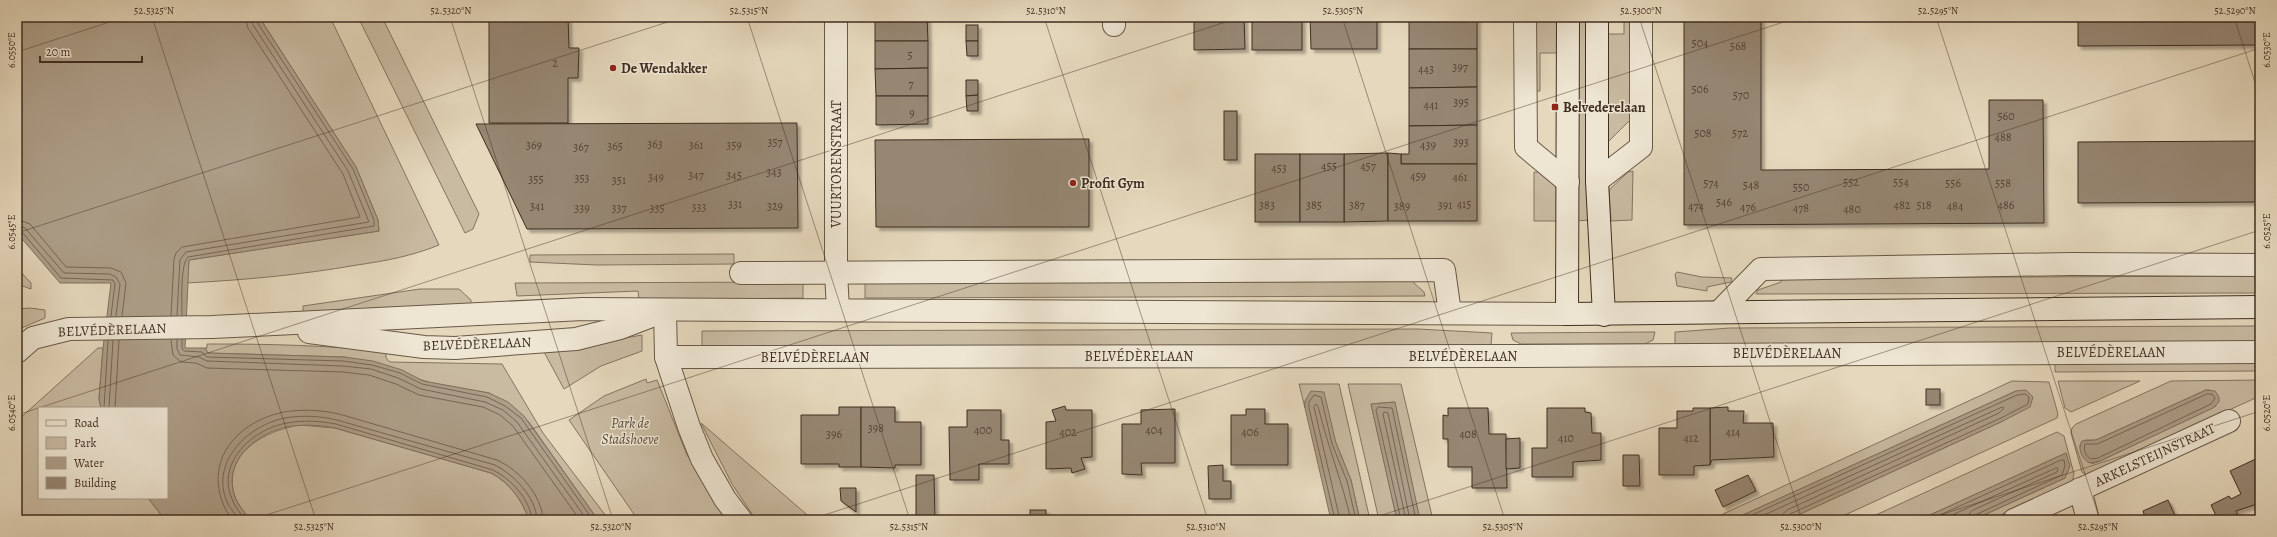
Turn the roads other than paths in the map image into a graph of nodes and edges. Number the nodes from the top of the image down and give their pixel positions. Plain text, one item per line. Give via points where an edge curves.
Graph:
1 (836, 17) edge
2 (1525, 17) edge
3 (1568, 17) edge
4 (1597, 17) edge
5 (1641, 17) edge
6 (1597, 181) junction
7 (1568, 182) junction
8 (2260, 265) edge
9 (836, 272) junction
10 (741, 273) dead end
11 (2260, 307) edge
12 (838, 310) junction
13 (665, 311) junction
14 (1719, 312) junction
15 (1450, 313) junction
16 (1567, 314) junction
17 (1604, 315) junction
18 (212, 327) junction
19 (17, 352) edge
20 (2260, 352) edge
21 (666, 358) junction
22 (2229, 421) dead end
23 (2080, 490) junction
24 (741, 520) edge
25 (2014, 520) edge
26 (2088, 520) edge

1 - 9 street, VUURTORENSTRAAT
2 - 7 street via 1526,148
3 - 7 street
4 - 6 street
5 - 6 street via 1641,147
6 - 17 street
7 - 16 street
8 - 14 street via 2071,264 1761,269
9 - 10 street
9 - 12 street, VUURTORENSTRAAT
9 - 15 street via 1444,270
11 - 14 street, BELVÉDÈRELAAN
12 - 13 street, BELVÉDÈRELAAN
12 - 15 street, BELVÉDÈRELAAN
13 - 18 street, BELVÉDÈRELAAN via 583,310
13 - 18 street, BELVÉDÈRELAAN via 596,335 455,348 424,347 300,331
13 - 21 street
14 - 17 street, BELVÉDÈRELAAN
15 - 16 street, BELVÉDÈRELAAN
16 - 17 street, BELVÉDÈRELAAN
18 - 19 street, BELVÉDÈRELAAN via 69,329 33,338
20 - 21 street, BELVÉDÈRELAAN
21 - 24 street via 702,459 725,499
22 - 23 street, ARKELSTEIJNSTRAAT
23 - 25 street, ARKELSTEIJNSTRAAT
23 - 26 street, ARKELSTEIJNSTRAAT

